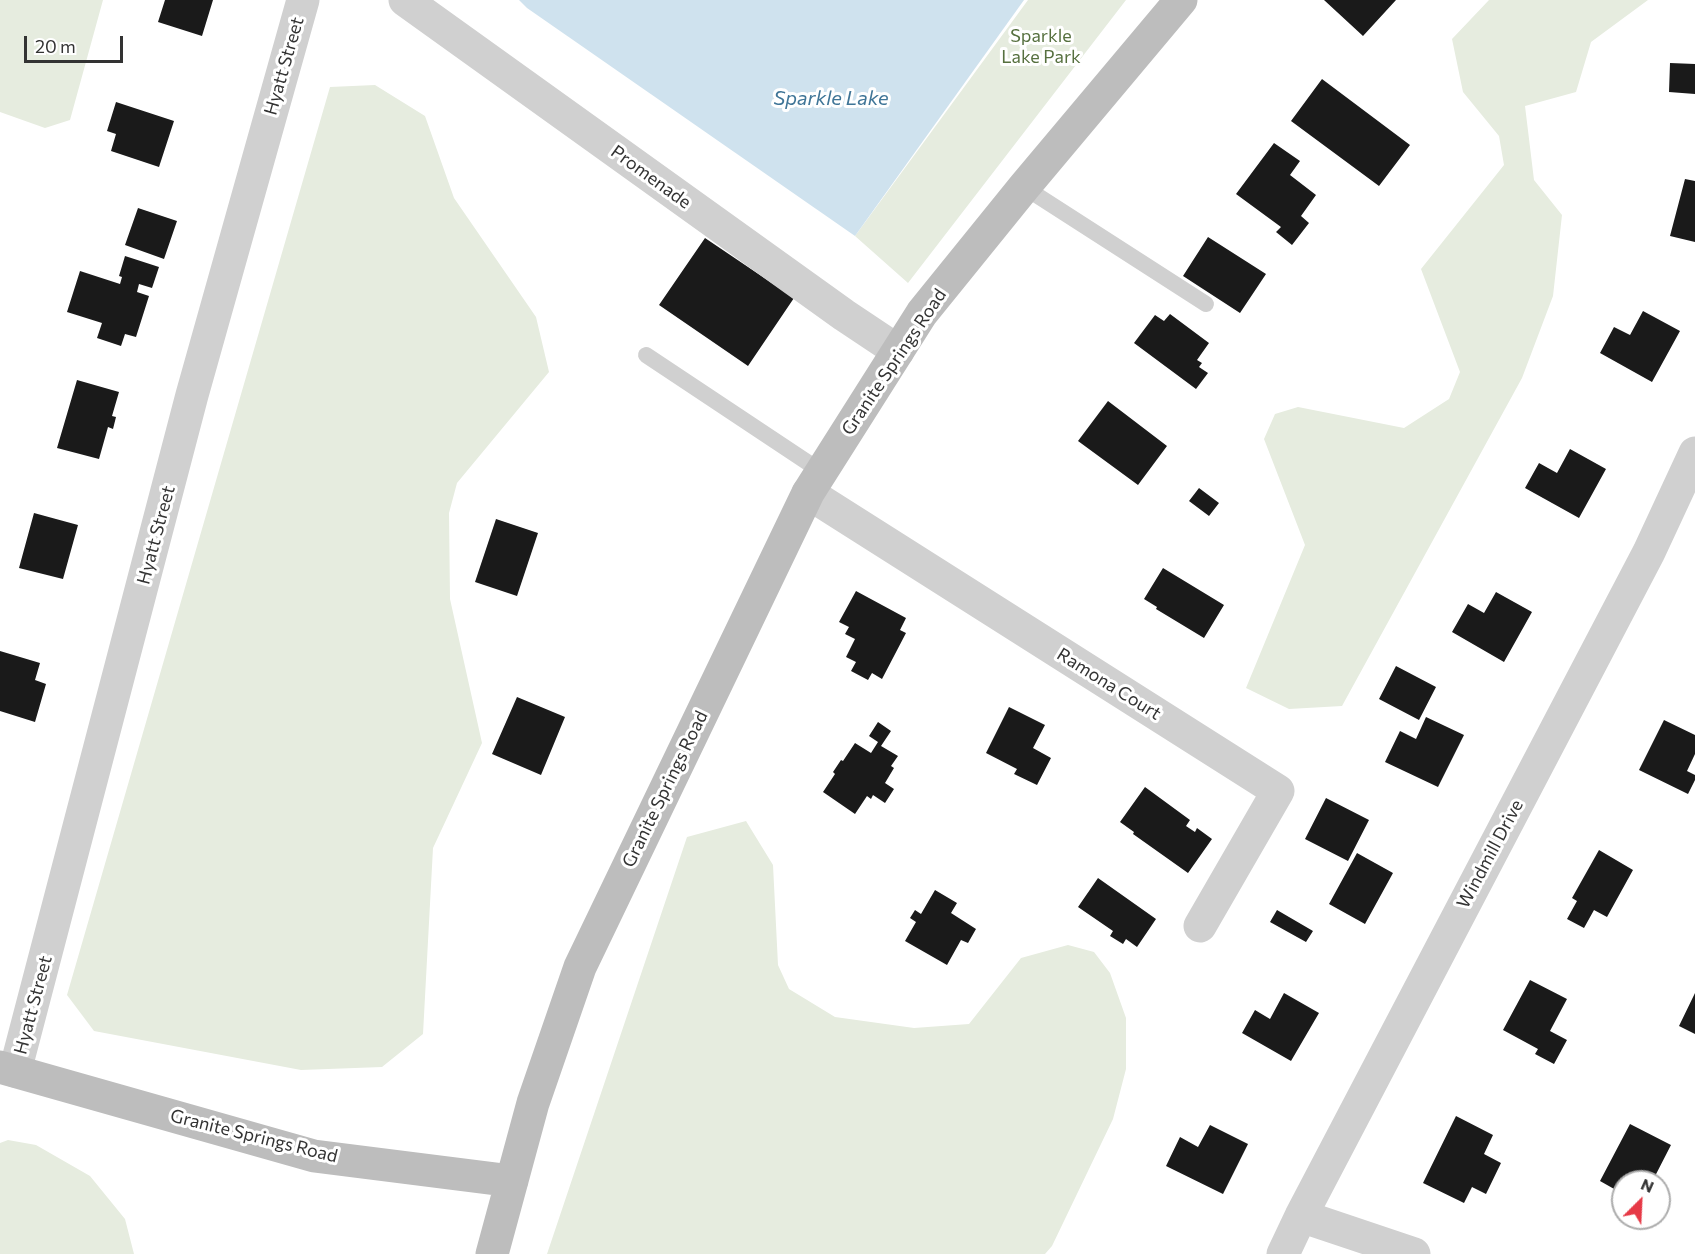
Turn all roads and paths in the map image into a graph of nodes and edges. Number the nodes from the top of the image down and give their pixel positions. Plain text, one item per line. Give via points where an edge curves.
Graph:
1 (303, 0) edge
2 (405, 0) edge
3 (1181, 0) edge
4 (1024, 187) junction
5 (1206, 304) dead end
6 (898, 351) junction
7 (646, 355) dead end
8 (1695, 453) edge
9 (815, 483) junction
10 (1200, 926) dead end
11 (8, 1069) edge
12 (512, 1181) junction
13 (1301, 1216) junction
14 (492, 1254) edge
15 (1283, 1254) edge
16 (1414, 1254) edge

1 - 11 street, Hyatt Street
2 - 6 street, Promenade
3 - 4 street, Granite Springs Road
4 - 5 lane
4 - 6 street, Granite Springs Road via 922,313
6 - 9 street, Granite Springs Road
7 - 9 lane
8 - 13 street, Windmill Drive via 1649,552
9 - 10 street, Ramona Court via 1278,791
9 - 12 street, Granite Springs Road via 580,967 533,1103
11 - 12 street, Granite Springs Road via 314,1156
12 - 14 street
13 - 15 street, Windmill Drive
13 - 16 street

